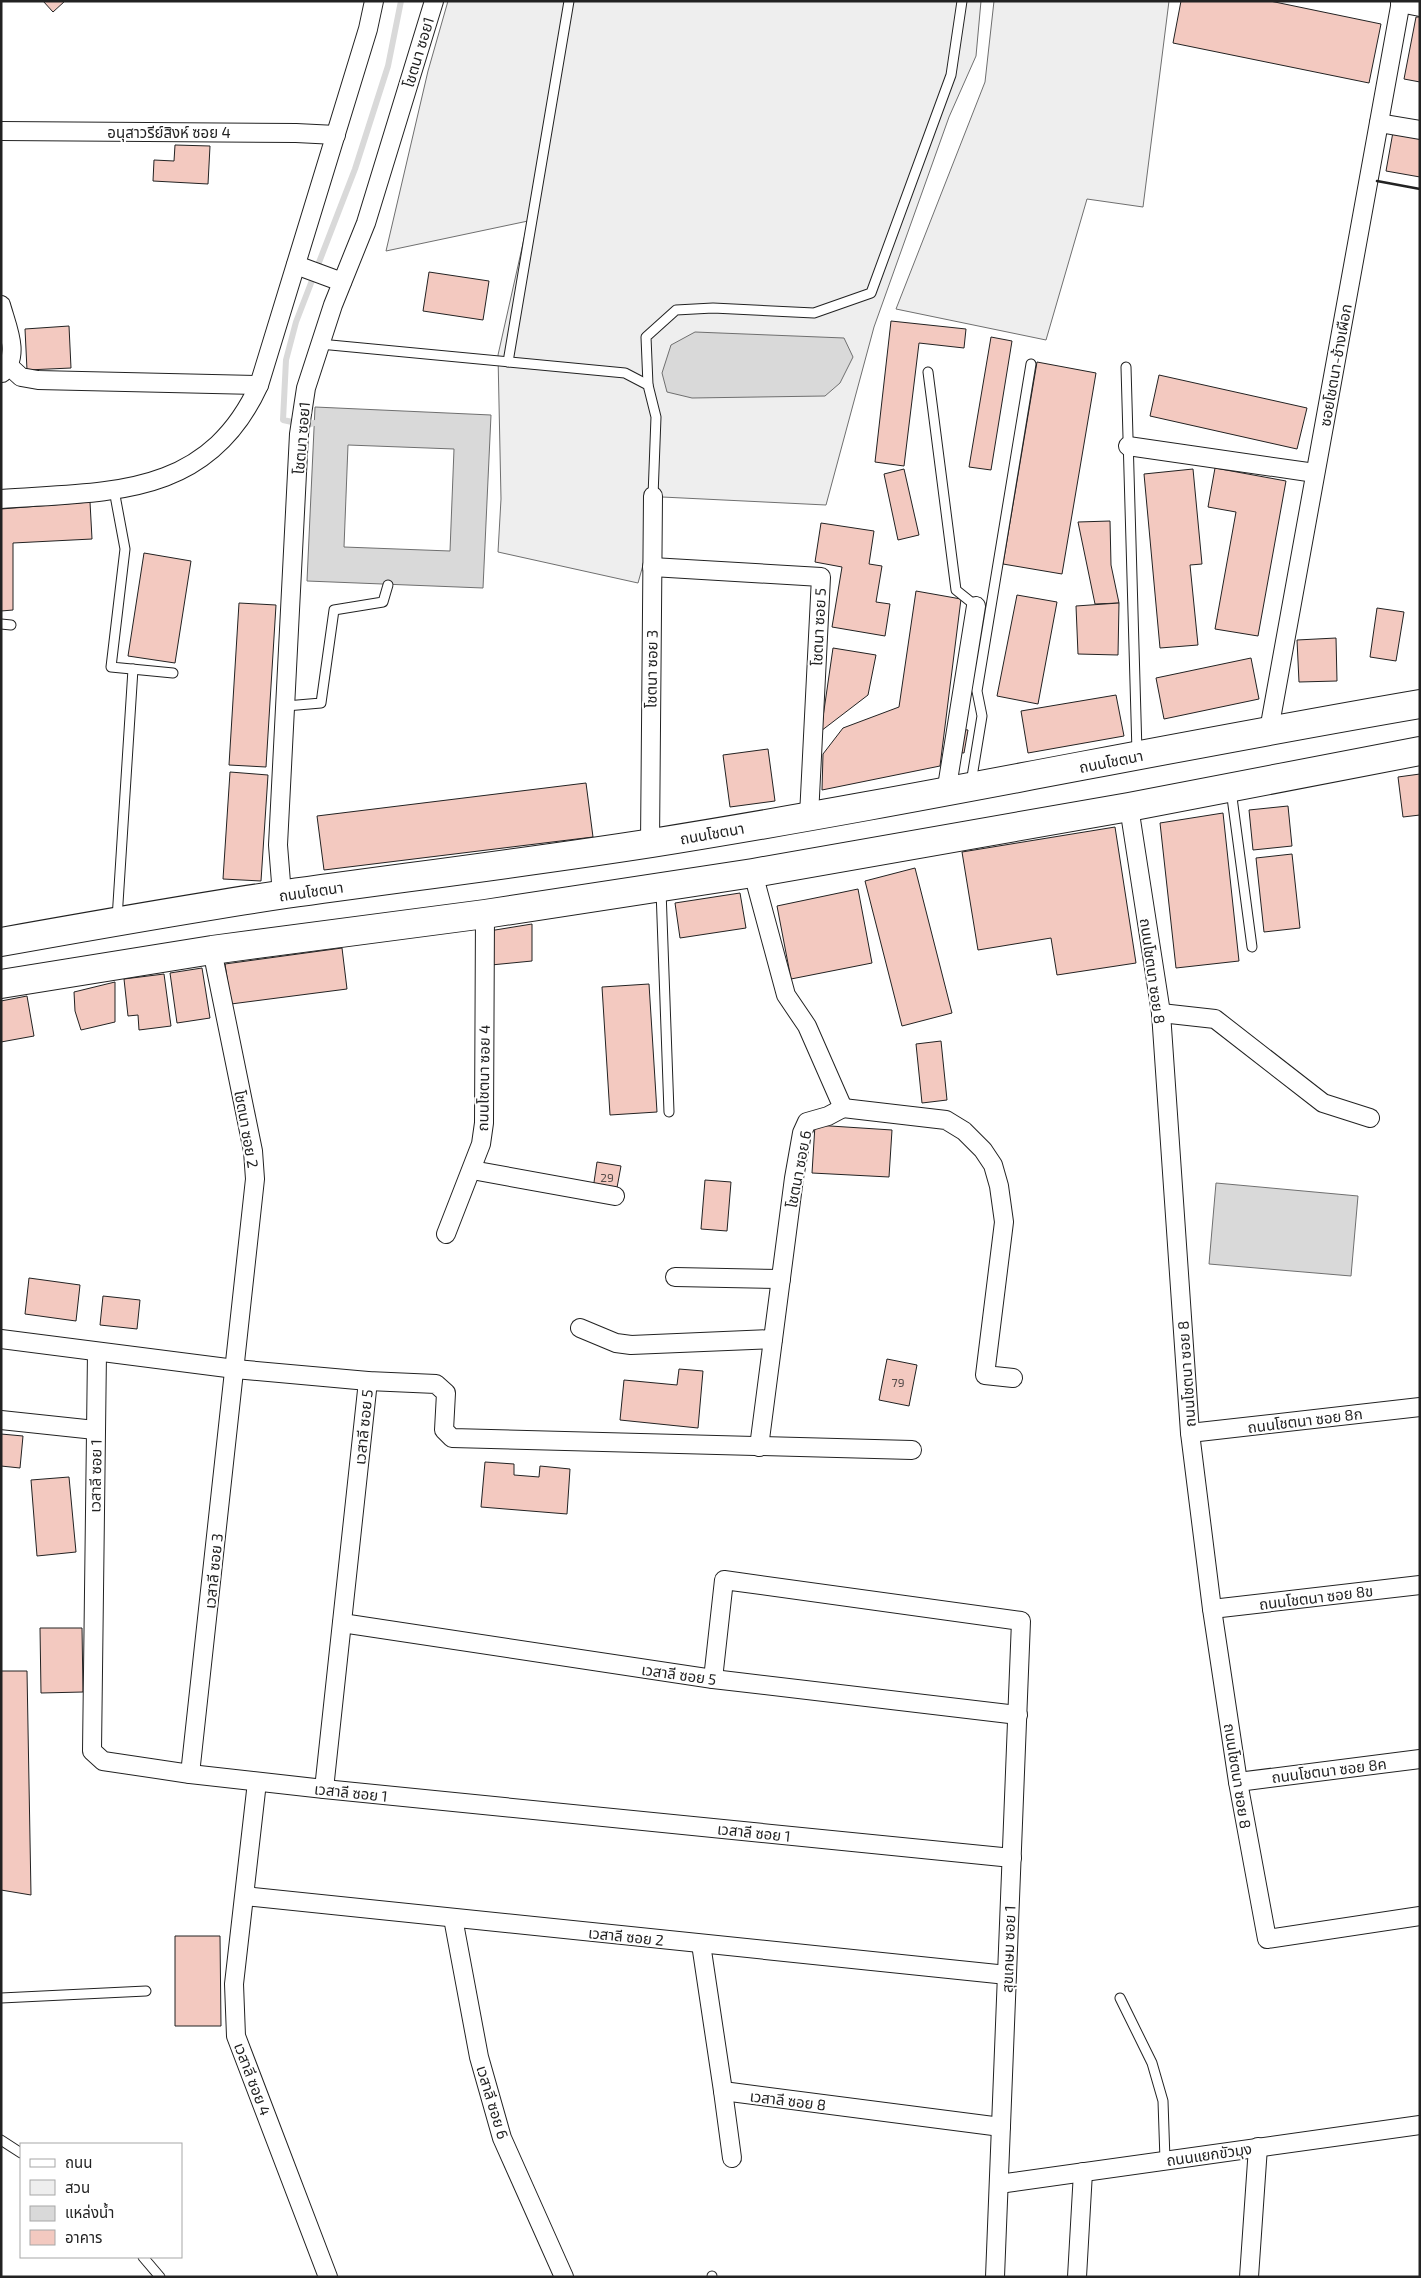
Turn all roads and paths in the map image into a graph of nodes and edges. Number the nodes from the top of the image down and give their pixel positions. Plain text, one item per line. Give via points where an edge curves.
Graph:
1 (374, 1) edge
2 (434, 1) edge
3 (569, 1) edge
4 (962, 1) edge
5 (1400, 2) edge
6 (1420, 7) edge
7 (1379, 123) junction
8 (1420, 130) edge
9 (1, 131) edge
10 (336, 136) junction
11 (296, 266) junction
12 (342, 282) junction
13 (1, 305) edge
14 (320, 344) junction
15 (508, 362) junction
16 (1031, 364) dead end
17 (1126, 367) dead end
18 (5, 370) edge
19 (928, 372) dead end
20 (259, 385) junction
21 (648, 385) junction
22 (1128, 446) junction
23 (1315, 473) junction
24 (114, 490) junction
25 (653, 496) joint
26 (1, 498) edge
27 (652, 567) junction
28 (388, 585) dead end
29 (976, 606) joint
30 (1, 624) edge
31 (11, 625) dead end
32 (133, 669) junction
33 (173, 673) dead end
34 (1420, 704) edge
35 (286, 706) junction
36 (1269, 730) junction
37 (1420, 751) edge
38 (1137, 756) junction
39 (1231, 787) junction
40 (958, 791) junction
41 (1130, 807) junction
42 (809, 816) junction
43 (650, 843) junction
44 (753, 873) junction
45 (660, 888) junction
46 (282, 895) junction
47 (485, 914) junction
48 (117, 922) junction
49 (1, 942) edge
50 (1252, 947) dead end
51 (212, 950) junction
52 (1, 984) edge
53 (1160, 1013) junction
54 (843, 1108) junction
55 (669, 1112) dead end
56 (1370, 1118) dead end
57 (472, 1170) junction
58 (615, 1196) dead end
59 (446, 1234) dead end
60 (675, 1277) dead end
61 (781, 1280) junction
62 (580, 1328) dead end
63 (1, 1339) edge
64 (773, 1339) junction
65 (96, 1352) junction
66 (235, 1369) junction
67 (1013, 1378) dead end
68 (368, 1381) junction
69 (1420, 1407) edge
70 (1, 1420) edge
71 (95, 1430) junction
72 (1190, 1433) junction
73 (759, 1447) junction
74 (912, 1450) dead end
75 (1420, 1585) edge
76 (1212, 1609) junction
77 (342, 1623) junction
78 (713, 1679) junction
79 (1018, 1715) junction
80 (1420, 1759) edge
81 (190, 1774) junction
82 (257, 1782) junction
83 (1238, 1782) junction
84 (324, 1789) junction
85 (1012, 1858) junction
86 (245, 1896) junction
87 (1420, 1916) edge
88 (453, 1918) junction
89 (702, 1944) junction
90 (1007, 1975) junction
91 (146, 1991) dead end
92 (1, 1998) edge
93 (1120, 1998) dead end
94 (723, 2091) junction
95 (1420, 2125) edge
96 (1001, 2127) junction
97 (1, 2140) edge
98 (1258, 2148) junction
99 (20, 2152) edge
100 (732, 2158) dead end
101 (1164, 2160) junction
102 (1083, 2172) junction
103 (999, 2184) junction
104 (144, 2258) edge
105 (160, 2277) edge
106 (328, 2277) edge
107 (564, 2277) edge
108 (995, 2277) edge
109 (1077, 2277) edge
110 (1249, 2277) edge

1 - 10 street
2 - 12 street, โชตนา ซอย1 via 366,223
3 - 15 lane
4 - 21 lane via 951,75 871,293 814,313 713,308 676,310 646,337
5 - 6 street
5 - 7 street, ซอยโชตนา-ช้างเผือก
7 - 8 street
7 - 23 street, ซอยโชตนา-ช้างเผือก
9 - 10 street, อนุสาวรีย์สิงห์ ซอย 4 via 296,132
10 - 11 street
11 - 12 street
11 - 20 street
12 - 14 street, โชตนา ซอย1
13 - 18 street via 12,355
14 - 15 lane
14 - 35 street, โชตนา ซอย1 via 302,411
15 - 21 lane via 625,373
16 - 40 lane via 976,691 982,716
17 - 22 lane
18 - 20 street via 38,380
19 - 29 lane via 956,590
20 - 24 street via 229,434 199,460 159,481
21 - 25 lane via 656,417
22 - 23 street
22 - 38 lane
23 - 36 street, ซอยโชตนา-ช้างเผือก
24 - 26 street
24 - 32 lane via 125,549 111,667
25 - 27 street, โชตนา ซอย 3
27 - 42 street, โชตนา ซอย 5 via 821,577
27 - 43 street, โชตนา ซอย 3
28 - 35 lane via 383,602 334,610 322,703
29 - 40 street
30 - 31 lane
32 - 33 lane
32 - 48 lane
34 - 36 main road, ถนนโชตนา
35 - 46 street, โชตนา ซอย1 via 278,845
36 - 38 main road, ถนนโชตนา
37 - 39 main road
38 - 40 main road, ถนนโชตนา
39 - 41 main road
39 - 50 lane
40 - 42 main road, ถนนโชตนา
41 - 44 main road
41 - 53 street, ถนนโชตนา ซอย 8
42 - 43 main road, ถนนโชตนา
43 - 46 main road, ถนนโชตนา
44 - 45 main road
44 - 54 street via 786,995 807,1026
45 - 47 main road
45 - 55 lane
46 - 48 main road, ถนนโชตนา
47 - 51 main road
47 - 57 street, ถนนโชตนา ซอย 4 via 484,1123 482,1144
48 - 49 main road, ถนนโชตนา
51 - 52 main road
51 - 66 street, โชตนา ซอย 2 via 253,1151 255,1179
53 - 56 street via 1214,1019 1323,1103
53 - 72 street, ถนนโชตนา ซอย 8
54 - 61 street, โชตนา ซอย 6 via 807,1122 802,1133
54 - 67 street via 946,1120 964,1131 984,1150 993,1165 999,1186 1004,1222 986,1376
57 - 58 street
57 - 59 street, ถนนโชตนา ซอย 4
60 - 61 street
61 - 64 street, โชตนา ซอย 6
62 - 64 street via 616,1343 631,1345
63 - 65 street
64 - 73 street, โชตนา ซอย 6
65 - 66 street
65 - 71 street, เวสาลี ซอย 1
66 - 68 street
66 - 81 street, เวสาลี ซอย 3
68 - 73 street via 436,1384 446,1392 444,1430 452,1438
68 - 77 street, เวสาลี ซอย 5
69 - 72 street, ถนนโชตนา ซอย 8ก
70 - 71 street
71 - 81 street, เวสาลี ซอย 1 via 92,1750 103,1761
72 - 76 street, ถนนโชตนา ซอย 8
73 - 74 street
75 - 76 street, ถนนโชตนา ซอย 8ข
76 - 83 street, ถนนโชตนา ซอย 8
77 - 78 street, เวสาลี ซอย 5
77 - 84 street, เวสาลี ซอย 5
78 - 79 street, เวสาลี ซอย 5
78 - 79 street, สุขเกษม ซอย 1 via 724,1580 1021,1621
79 - 85 street, สุขเกษม ซอย 1
80 - 83 street, ถนนโชตนา ซอย 8ค
81 - 82 street, เวสาลี ซอย 1
82 - 84 street, เวสาลี ซอย 1
82 - 86 street, เวสาลี ซอย 4
83 - 87 street, ถนนโชตนา ซอย 8 via 1267,1939
84 - 85 street, เวสาลี ซอย 1
85 - 90 street, สุขเกษม ซอย 1
86 - 88 street, เวสาลี ซอย 2
86 - 106 street, เวสาลี ซอย 4 via 234,1984 236,2036
88 - 89 street, เวสาลี ซอย 2
88 - 107 street, เวสาลี ซอย 6 via 479,2057 502,2138
89 - 90 street, เวสาลี ซอย 2
89 - 94 street
90 - 96 street, สุขเกษม ซอย 1
91 - 92 lane
93 - 101 lane via 1152,2063 1163,2101
94 - 96 street, เวสาลี ซอย 8
94 - 100 street
95 - 98 street, ถนนแยกขัวมุง
96 - 103 street, สุขเกษม ซอย 1
97 - 99 lane
98 - 101 street, ถนนแยกขัวมุง
98 - 110 street
101 - 102 street, ถนนแยกขัวมุง
102 - 103 street, ถนนแยกขัวมุง
102 - 109 street
103 - 108 street, สุขเกษม ซอย 1
104 - 105 lane

